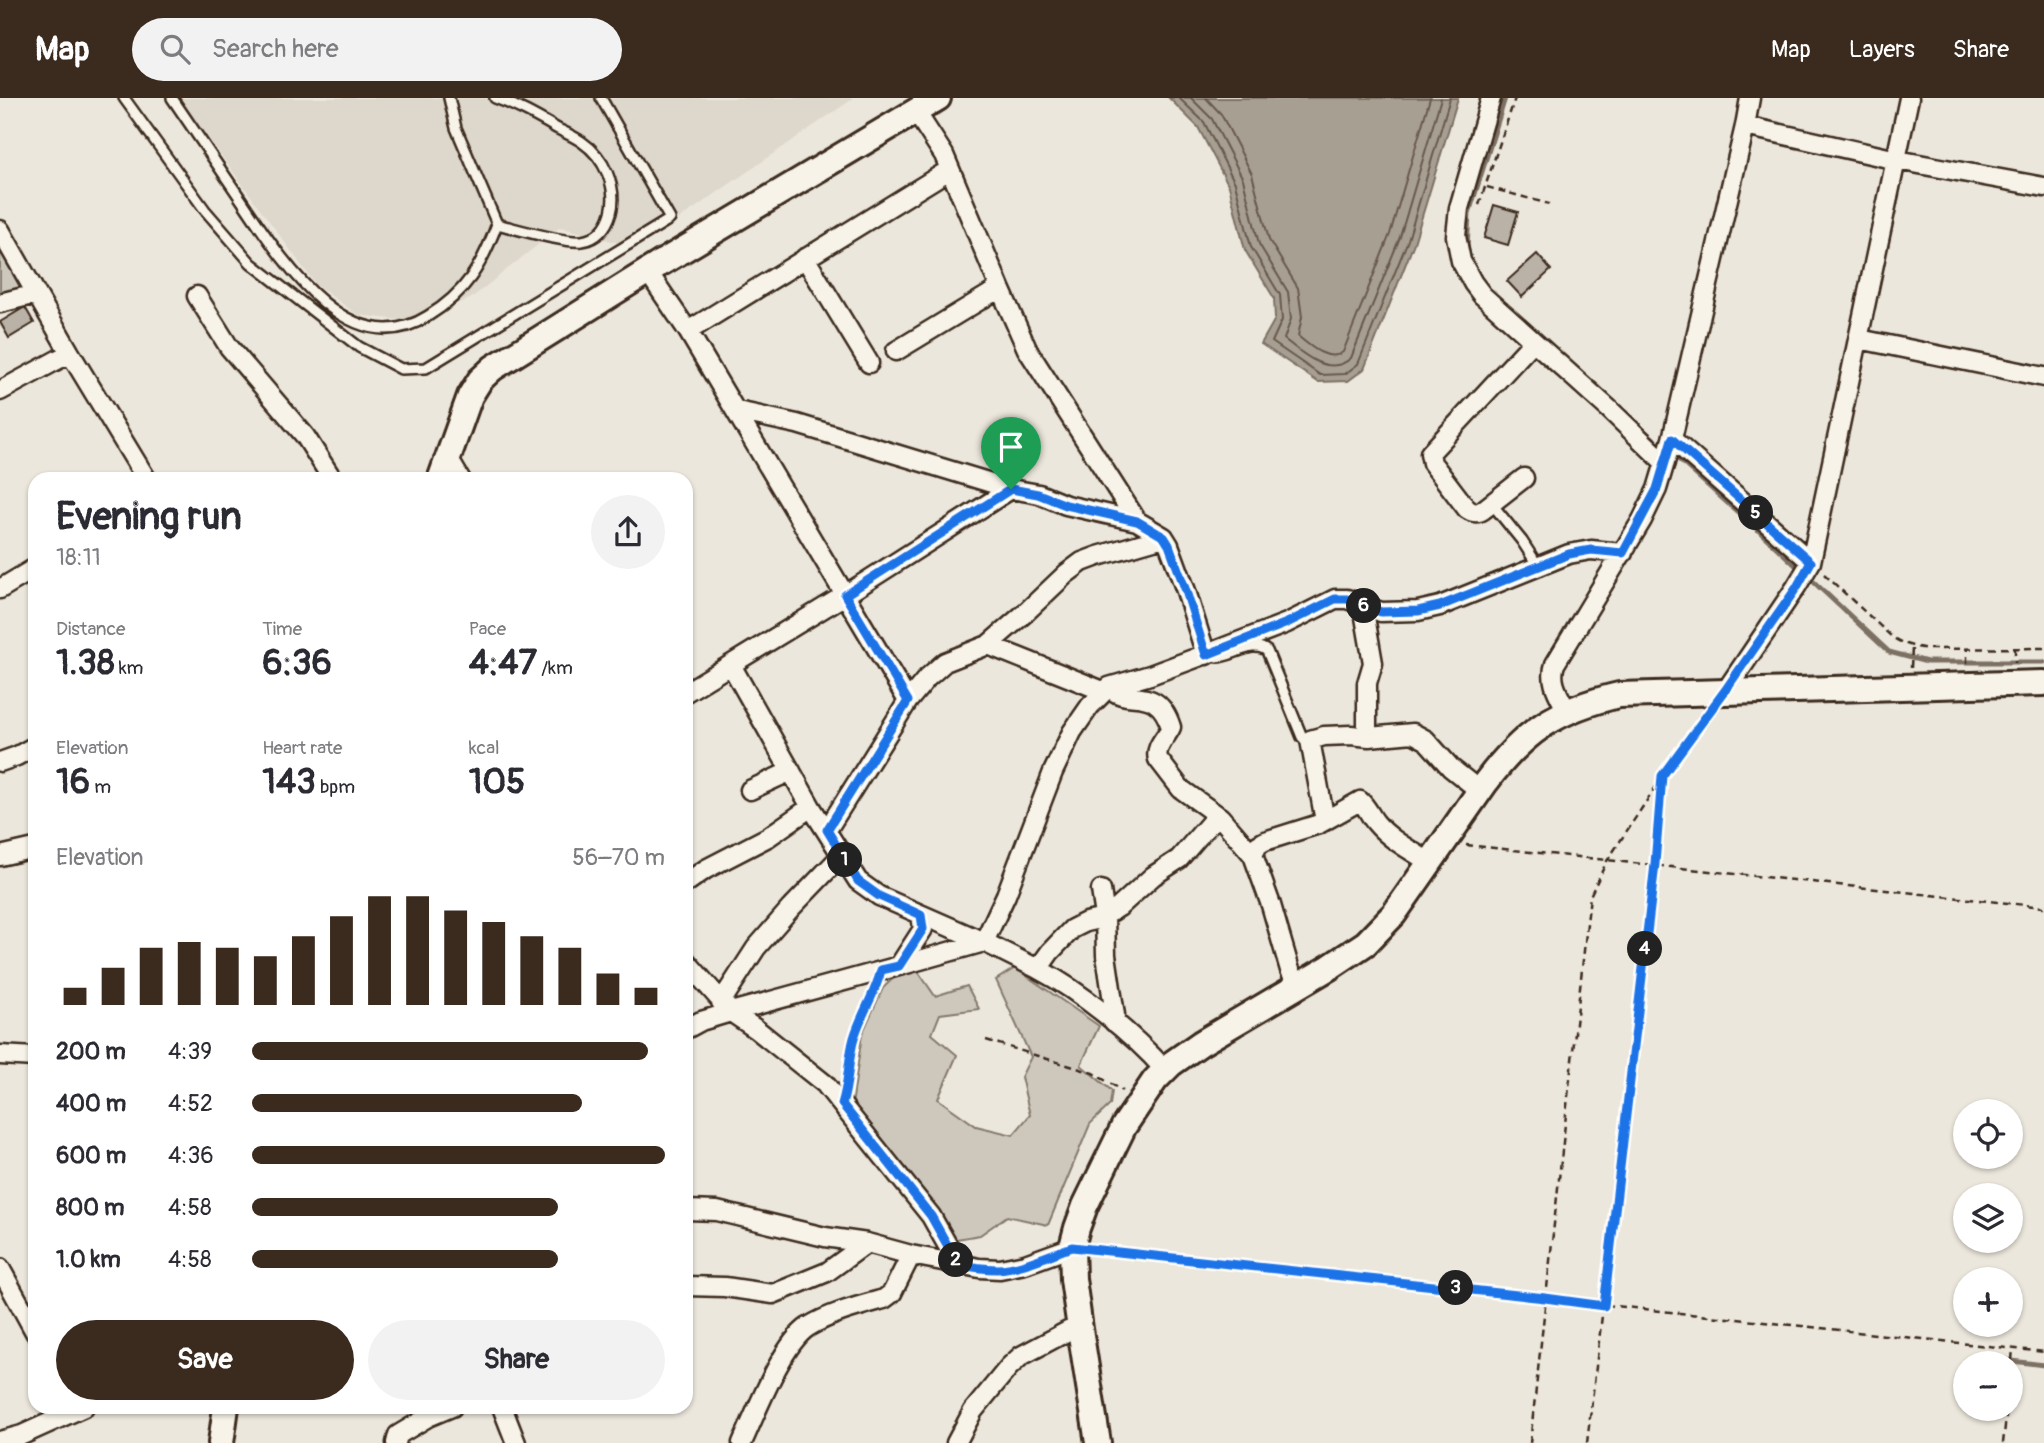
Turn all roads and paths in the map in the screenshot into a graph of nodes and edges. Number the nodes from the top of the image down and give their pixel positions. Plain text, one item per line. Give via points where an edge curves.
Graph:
1 (124, 98) edge
2 (172, 98) edge
3 (449, 98) edge
4 (495, 98) edge
5 (601, 98) edge
6 (938, 98) edge
7 (1491, 98) edge
8 (1515, 98) edge
9 (1750, 98) edge
10 (1909, 98) edge
11 (916, 112) junction
12 (1745, 126) junction
13 (1897, 160) junction
14 (949, 170) junction
15 (1484, 186) junction
16 (2044, 187) edge
17 (1549, 204) dead end
18 (1476, 214) dead end
19 (497, 224) junction
20 (0, 230) edge
21 (805, 258) junction
22 (648, 272) junction
23 (1000, 288) junction
24 (36, 294) junction
25 (197, 296) dead end
26 (0, 303) edge
27 (688, 331) junction
28 (1859, 339) junction
29 (1533, 342) junction
30 (896, 352) dead end
31 (70, 353) junction
32 (869, 363) dead end
33 (2044, 377) edge
34 (0, 391) edge
35 (737, 411) junction
36 (1672, 439) junction
37 (1665, 463) junction
38 (444, 469) edge
39 (142, 472) edge
40 (325, 472) edge
41 (1524, 478) dead end
42 (1011, 489) junction
43 (1492, 504) junction
44 (1137, 521) junction
45 (1164, 537) junction
46 (1623, 553) junction
47 (1809, 565) junction
48 (1538, 566) junction
49 (28, 572) edge
50 (0, 589) edge
51 (845, 595) junction
52 (1368, 607) junction
53 (988, 645) junction
54 (2044, 648) edge
55 (1209, 653) junction
56 (731, 665) junction
57 (2044, 683) edge
58 (693, 688) edge
59 (1106, 689) junction
60 (1724, 692) junction
61 (908, 701) junction
62 (1567, 710) junction
63 (1367, 737) junction
64 (1310, 740) junction
65 (28, 750) edge
66 (0, 762) edge
67 (791, 771) junction
68 (1662, 776) junction
69 (750, 790) dead end
70 (1480, 791) junction
71 (811, 807) junction
72 (1217, 816) junction
73 (1325, 821) junction
74 (827, 830) junction
75 (1448, 838) junction
76 (28, 850) edge
77 (842, 855) junction
78 (1253, 855) junction
79 (0, 856) edge
80 (1607, 861) junction
81 (1430, 863) junction
82 (1655, 864) junction
83 (693, 878) edge
84 (1101, 890) dead end
85 (2044, 907) edge
86 (921, 915) junction
87 (1105, 916) junction
88 (984, 942) junction
89 (890, 968) junction
90 (693, 969) edge
91 (1038, 969) junction
92 (1298, 986) junction
93 (726, 1007) junction
94 (1114, 1023) junction
95 (693, 1025) edge
96 (986, 1040) dead end
97 (0, 1055) edge
98 (28, 1057) edge
99 (1165, 1070) junction
100 (1139, 1101) junction
101 (842, 1104) junction
102 (693, 1210) edge
103 (867, 1243) junction
104 (1072, 1247) junction
105 (911, 1255) junction
106 (958, 1264) junction
107 (0, 1268) edge
108 (693, 1286) edge
109 (1545, 1298) junction
110 (1604, 1306) junction
111 (28, 1319) edge
112 (1080, 1329) junction
113 (2013, 1348) junction
114 (2013, 1351) edge
115 (2044, 1352) edge
116 (68, 1414) edge
117 (225, 1414) edge
118 (435, 1414) edge
119 (505, 1414) edge
120 (2006, 1421) edge
121 (26, 1438) edge
122 (0, 1441) edge
123 (222, 1443) edge
124 (396, 1443) edge
125 (516, 1443) edge
126 (742, 1443) edge
127 (956, 1443) edge
128 (1098, 1443) edge
129 (1531, 1443) edge
130 (1587, 1443) edge
131 (2003, 1443) edge

1 - 5 lane via 205,210 251,263 359,347 401,369 426,368 670,219
2 - 19 lane via 290,269 315,295 354,323 388,330 419,322 435,312 471,279
3 - 19 lane via 456,128
4 - 19 lane via 583,142 607,173 613,205 599,235 581,241
6 - 11 street
7 - 29 street via 1459,208 1457,249 1482,295
8 - 15 path
9 - 12 street
10 - 13 street
11 - 14 street
11 - 22 street
12 - 13 street
12 - 36 street
13 - 16 street
13 - 28 street
14 - 21 street
14 - 23 street
15 - 17 path
15 - 18 path
20 - 24 street
21 - 27 street
21 - 32 street
22 - 27 street
22 - 38 street via 480,380
23 - 30 street
23 - 44 street via 1027,349
24 - 26 street
24 - 31 street
25 - 40 street via 229,347 305,436
27 - 35 street
28 - 33 street
28 - 47 street
29 - 37 street
29 - 43 street via 1430,453 1432,463 1467,509 1478,513
31 - 34 street
31 - 39 street
35 - 42 street via 797,424
35 - 51 street
36 - 37 street
36 - 47 street
37 - 46 street via 1657,489
41 - 43 street
42 - 44 street
42 - 51 street
43 - 48 lane
44 - 45 street
45 - 53 street via 1082,562
45 - 55 street
46 - 48 street via 1591,550
46 - 62 street via 1555,664 1554,685
47 - 54 path via 1900,643 1928,649
47 - 60 street
48 - 52 street via 1440,606 1381,612
49 - 50 street
51 - 56 street
51 - 61 street
52 - 55 street via 1335,599
52 - 63 street via 1365,617 1373,663 1367,683
53 - 59 street
53 - 61 street via 945,662
55 - 59 street
55 - 64 lane via 1221,657 1264,648 1302,737
56 - 58 street
56 - 67 street
57 - 60 street
59 - 72 street via 1157,702 1171,727 1157,750 1158,759 1181,789
59 - 88 street via 1072,732
60 - 62 street via 1619,695
60 - 68 path
61 - 74 street
62 - 70 street via 1519,742
63 - 64 street
63 - 70 street via 1420,735
64 - 73 street
65 - 66 street
67 - 69 street
67 - 71 street
68 - 80 path
68 - 82 path
70 - 75 street
71 - 74 street
71 - 83 street via 768,837
72 - 78 street
72 - 87 street via 1179,859
73 - 78 street via 1265,841
73 - 81 street via 1360,801 1376,823
74 - 77 street
75 - 80 path via 1460,845
75 - 81 street
76 - 79 street
77 - 86 street via 858,881
77 - 93 street via 756,948
78 - 92 street
80 - 82 path
80 - 109 path via 1590,895
81 - 92 street via 1394,914 1366,943
82 - 85 path
82 - 110 path
84 - 87 street
86 - 88 street
86 - 89 street via 923,929
87 - 91 street via 1072,929
87 - 94 street
88 - 89 street
88 - 91 street
89 - 93 street
89 - 101 path via 879,980 855,1036
90 - 93 street
91 - 94 street
92 - 99 street via 1201,1043
93 - 95 street
93 - 101 street via 825,1084
94 - 99 street
96 - 100 path via 1093,1073
97 - 98 street
99 - 100 street
100 - 104 street via 1085,1206
101 - 106 street via 931,1216
102 - 103 street via 717,1211
103 - 105 street
103 - 108 street via 827,1272 774,1294
104 - 106 street via 1000,1269
104 - 109 path
104 - 112 street
105 - 106 street
105 - 126 street via 892,1293 827,1317 806,1328 793,1342
107 - 111 street
109 - 110 path
109 - 129 path
110 - 113 path
110 - 130 path
112 - 127 street via 1021,1356 1009,1367 973,1411
112 - 128 street
113 - 114 path
113 - 115 path
116 - 121 street
117 - 123 street
118 - 124 street via 398,1435
119 - 125 street
120 - 131 path
121 - 122 street

